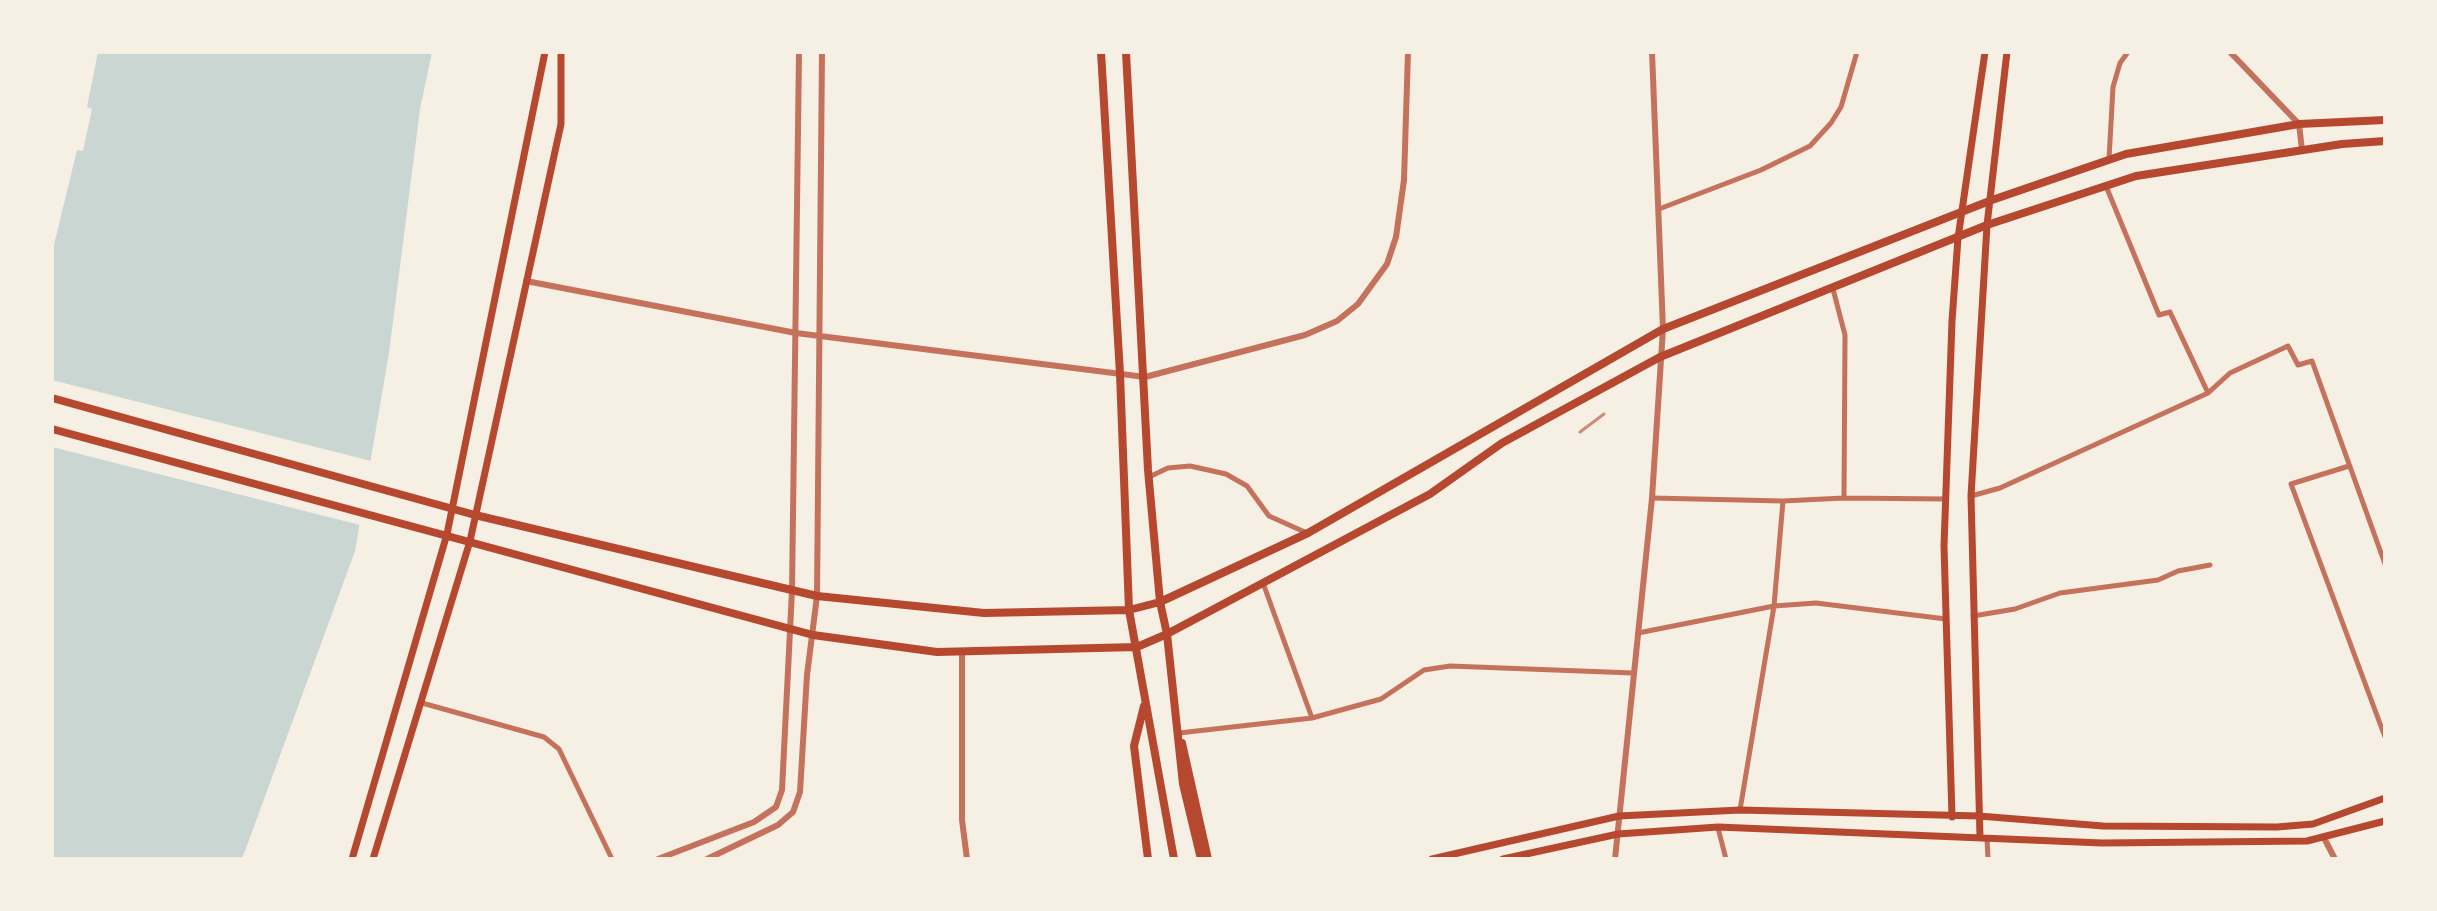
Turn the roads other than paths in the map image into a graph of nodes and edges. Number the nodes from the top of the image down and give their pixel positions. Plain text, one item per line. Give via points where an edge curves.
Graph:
1 (545, 52) edge
2 (561, 52) edge
3 (799, 52) edge
4 (822, 52) edge
5 (1101, 52) edge
6 (1126, 52) edge
7 (1408, 52) edge
8 (1652, 52) edge
9 (1857, 52) edge
10 (1985, 52) edge
11 (2007, 52) edge
12 (2128, 52) edge
13 (2230, 52) edge
14 (2385, 120) edge
15 (2299, 124) junction
16 (2382, 141) edge
17 (2302, 150) junction
18 (2109, 160) junction
19 (2106, 186) junction
20 (1992, 200) junction
21 (1659, 209) junction
22 (1961, 214) junction
23 (1987, 225) junction
24 (1958, 238) junction
25 (526, 281) junction
26 (1833, 289) junction
27 (1663, 329) junction
28 (796, 333) junction
29 (820, 336) junction
30 (1660, 357) junction
31 (1120, 374) junction
32 (1145, 377) junction
33 (2208, 393) junction
34 (52, 398) edge
35 (52, 429) edge
36 (2349, 466) junction
37 (1149, 477) junction
38 (1971, 496) junction
39 (1652, 498) junction
40 (1844, 498) junction
41 (1946, 499) junction
42 (1783, 501) junction
43 (452, 509) junction
44 (475, 515) junction
45 (1308, 533) junction
46 (447, 534) junction
47 (470, 541) junction
48 (2385, 564) edge
49 (2210, 565) dead end
50 (1263, 583) junction
51 (792, 591) junction
52 (817, 596) junction
53 (1160, 602) junction
54 (1774, 606) junction
55 (1129, 610) junction
56 (1972, 616) junction
57 (1947, 619) junction
58 (790, 629) junction
59 (1638, 633) junction
60 (1167, 634) junction
61 (813, 635) junction
62 (1137, 647) junction
63 (962, 651) junction
64 (1633, 673) junction
65 (1171, 699) junction
66 (1145, 701) junction
67 (422, 703) junction
68 (1312, 718) junction
69 (1179, 733) junction
70 (2385, 737) edge
71 (2385, 798) edge
72 (1740, 810) junction
73 (1619, 816) junction
74 (1979, 816) junction
75 (1952, 817) junction
76 (2385, 821) edge
77 (1718, 827) junction
78 (1618, 834) junction
79 (1983, 837) junction
80 (2324, 838) junction
81 (352, 859) edge
82 (373, 859) edge
83 (612, 859) edge
84 (658, 859) edge
85 (707, 859) edge
86 (967, 859) edge
87 (1148, 859) edge
88 (1174, 859) edge
89 (1201, 859) edge
90 (1208, 859) edge
91 (1432, 859) edge
92 (1503, 859) edge
93 (1615, 859) edge
94 (1726, 859) edge
95 (1988, 859) edge
96 (2335, 859) edge

1 - 43 main road
2 - 25 main road via 561,124
3 - 28 street
4 - 29 street
5 - 31 main road
6 - 32 main road
7 - 32 street via 1404,180 1396,237 1387,264 1358,304 1337,321 1305,335
8 - 21 street
9 - 21 street via 1841,107 1810,146
10 - 22 main road
11 - 20 main road
12 - 18 street via 2113,87
13 - 15 street
14 - 15 main road
15 - 17 street
15 - 18 main road
16 - 17 main road
17 - 19 main road via 2136,176
18 - 20 main road
19 - 23 main road
19 - 33 street via 2159,315 2170,312
20 - 22 main road
20 - 23 main road
21 - 27 street
22 - 24 main road
22 - 27 main road
23 - 24 main road
23 - 38 main road
24 - 26 main road
24 - 41 main road
25 - 28 street
25 - 44 main road
26 - 30 main road
26 - 40 street via 1845,335
27 - 30 street
27 - 45 main road
28 - 29 street
28 - 51 street
29 - 31 street
29 - 52 street
30 - 39 street
30 - 50 main road via 1502,443 1430,494
31 - 32 street
31 - 55 main road
32 - 37 main road
33 - 36 street via 2230,373 2288,346 2298,365 2312,361
33 - 38 street via 2000,488
34 - 43 main road
35 - 46 main road
36 - 48 street
36 - 70 street via 2291,484
37 - 45 street via 1190,466 1226,474 1247,486 1269,516
37 - 53 main road
38 - 56 main road
39 - 42 street
39 - 59 street
40 - 41 street
40 - 42 street
41 - 57 main road
42 - 54 street
43 - 44 main road
43 - 46 main road
44 - 47 main road
44 - 51 main road
45 - 53 main road
46 - 47 main road
46 - 81 main road
47 - 58 main road
47 - 67 main road
49 - 56 street via 2158,580 2060,593 2015,609
50 - 60 main road
50 - 68 street
51 - 52 main road
51 - 58 street
52 - 55 main road via 984,613
52 - 61 street
53 - 55 main road
53 - 60 main road
54 - 57 street via 1816,603
54 - 59 street
54 - 72 street
55 - 62 main road
56 - 74 main road
57 - 75 main road
58 - 61 main road
58 - 84 street via 782,790 776,807 754,822
59 - 64 street
60 - 62 main road
60 - 65 main road
61 - 63 main road via 904,650
61 - 85 street via 800,792 793,812 778,825
62 - 63 main road
62 - 66 main road
63 - 86 street via 962,820
64 - 68 street via 1450,666 1424,670 1381,699
64 - 73 street
65 - 69 main road
65 - 89 main road
66 - 87 main road via 1134,746
66 - 88 main road
67 - 82 main road
67 - 83 street via 544,737 559,749
68 - 69 street
69 - 90 main road
71 - 74 main road via 2313,824 2277,827 2103,826
72 - 73 main road
72 - 75 main road
73 - 78 street
73 - 91 main road
74 - 75 main road
74 - 79 main road
76 - 80 main road
77 - 78 main road
77 - 79 main road
77 - 94 street
78 - 92 main road
78 - 93 street
79 - 80 main road via 2102,843
79 - 95 street
80 - 96 street

